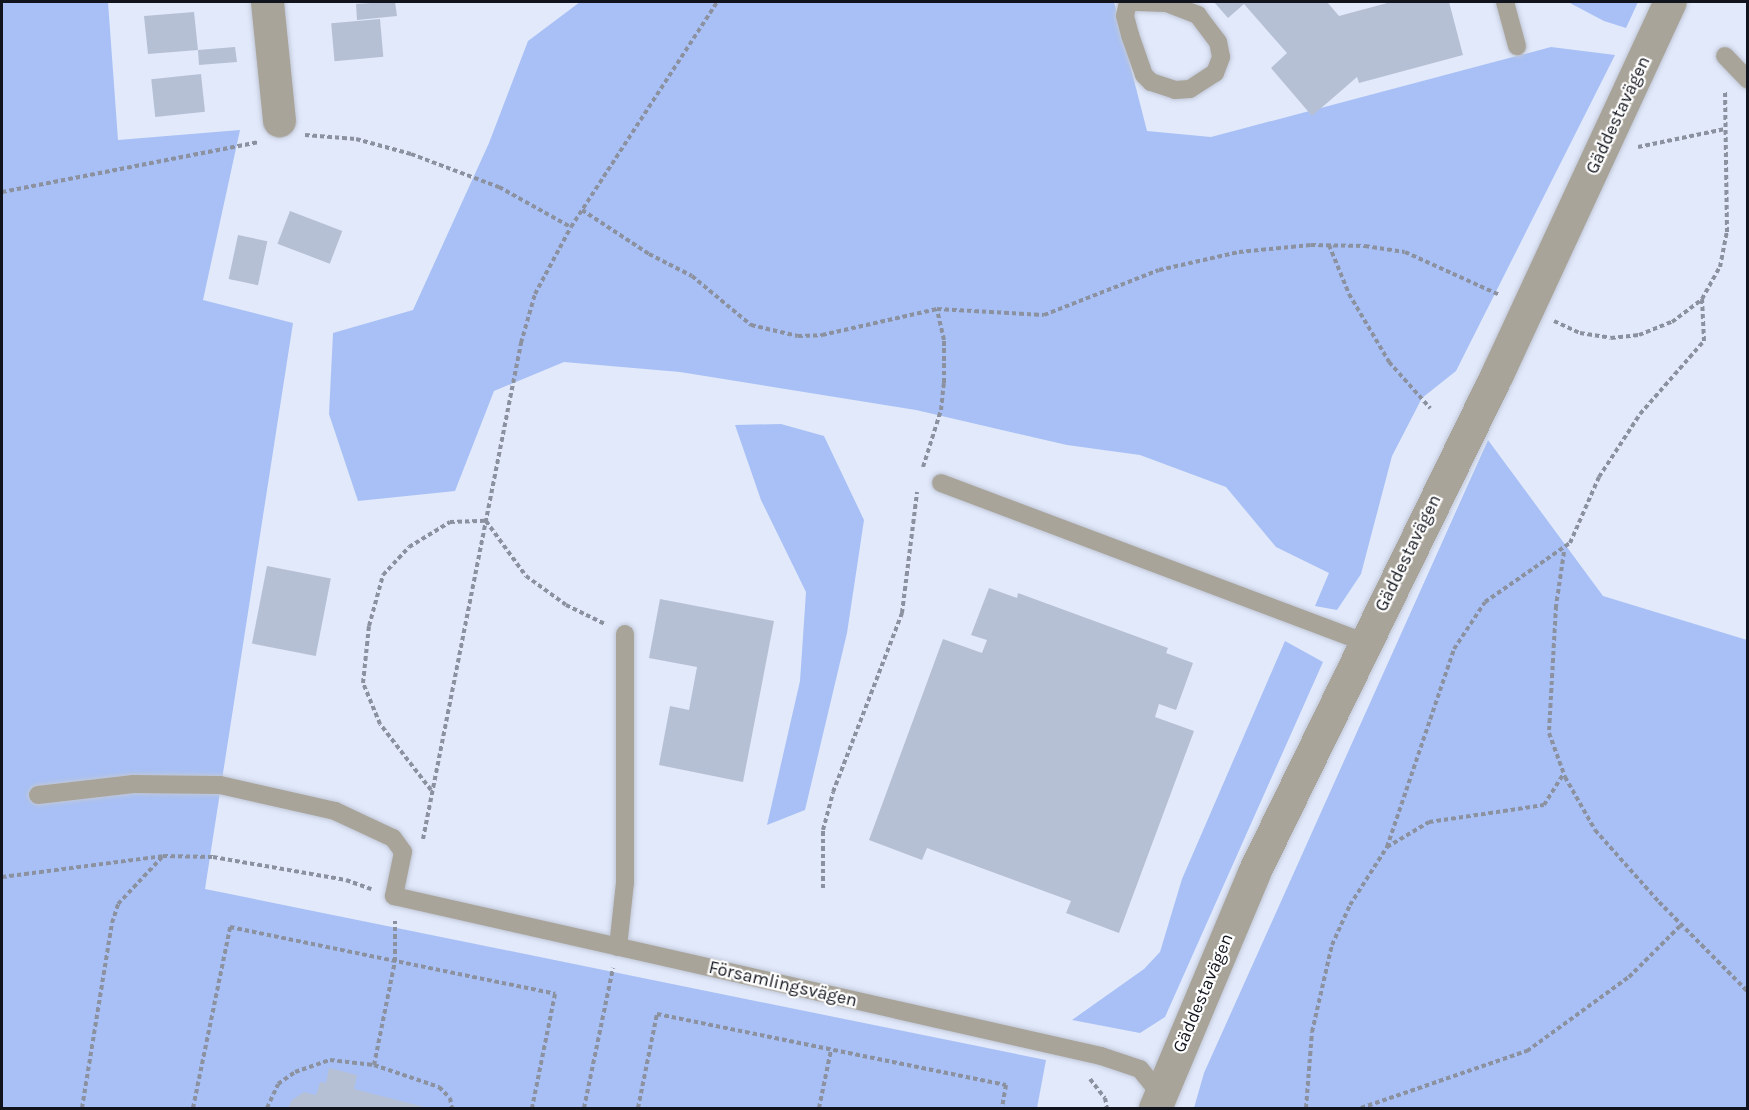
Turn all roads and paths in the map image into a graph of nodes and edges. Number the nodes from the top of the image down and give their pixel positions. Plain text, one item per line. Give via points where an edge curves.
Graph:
1 (267, 2) edge
2 (709, 2) edge
3 (1129, 2) edge
4 (1505, 2) edge
5 (1670, 2) edge
6 (716, 3) edge
7 (1517, 46) dead end
8 (1725, 56) joint
9 (1748, 80) edge
10 (1725, 129) junction
11 (278, 133) junction
12 (1637, 147) dead end
13 (2, 192) edge
14 (582, 210) junction
15 (571, 227) junction
16 (1329, 245) junction
17 (1508, 299) dead end
18 (1702, 299) junction
19 (937, 309) junction
20 (1546, 317) dead end
21 (1430, 408) dead end
22 (921, 476) dead end
23 (941, 483) dead end
24 (919, 484) dead end
25 (486, 521) junction
26 (1564, 551) junction
27 (625, 634) joint
28 (1365, 642) junction
29 (1564, 773) junction
30 (431, 791) junction
31 (38, 795) dead end
32 (1387, 847) junction
33 (421, 850) dead end
34 (163, 856) junction
35 (2, 877) edge
36 (823, 888) dead end
37 (394, 896) junction
38 (1681, 925) junction
39 (618, 947) junction
40 (395, 961) junction
41 (1748, 992) edge
42 (831, 1050) junction
43 (374, 1065) junction
44 (1158, 1101) edge
45 (82, 1108) edge
46 (193, 1108) edge
47 (267, 1108) edge
48 (452, 1108) edge
49 (532, 1108) edge
50 (584, 1108) edge
51 (638, 1108) edge
52 (819, 1108) edge
53 (1002, 1108) edge
54 (1306, 1108) edge
55 (1361, 1108) edge

1 - 11 street
2 - 6 path
3 - 3 lane via 1125,16 1130,35 1144,75 1151,82 1175,90 1190,89 1215,73 1221,57 1218,42 1198,15 1166,3
4 - 7 lane
5 - 28 street, Gäddestavägen via 1497,375
6 - 14 path
8 - 9 lane
8 - 10 path
10 - 12 path
10 - 18 path via 1727,232 1720,267
11 - 13 path
11 - 15 path via 356,139 411,154 499,187
14 - 15 path
14 - 19 path via 649,254 692,276 751,325 773,333 822,335
15 - 25 path via 529,311
16 - 17 path via 1405,252
16 - 19 path via 1239,252 1159,270 1044,315
16 - 21 path via 1349,294 1389,362
18 - 20 path via 1672,322 1639,335 1611,338 1580,333
18 - 26 path via 1704,340 1640,414 1599,477
19 - 22 path via 944,340 944,383 941,410
23 - 28 lane
24 - 36 path via 911,518 902,613 833,792 823,830
25 - 27 path via 526,576 566,605
25 - 30 path
25 - 30 path via 450,522 409,547 383,575 369,626 363,683 380,724
26 - 29 path via 1556,606 1550,733
26 - 32 path via 1485,602 1454,649
27 - 39 lane via 625,883
28 - 44 street, Gäddestavägen via 1254,872
29 - 32 path via 1545,805 1429,822
29 - 38 path via 1595,830
30 - 33 path
31 - 37 lane via 133,784 220,785 335,811 393,838 403,852
32 - 54 path via 1350,905 1332,945 1312,1032
34 - 35 path
34 - 37 path via 213,857 271,866 346,880
34 - 45 path via 118,904
37 - 39 lane, Församlingsvägen
37 - 40 path
38 - 41 path
38 - 55 path via 1629,977 1527,1051
39 - 44 lane, Församlingsvägen via 1101,1056 1140,1069
39 - 50 path
40 - 43 path
40 - 46 path via 230,927
40 - 49 path via 555,994
42 - 51 path via 657,1014
42 - 52 path
42 - 53 path via 1006,1085
43 - 47 path via 330,1060 302,1069 278,1084
43 - 48 path via 439,1087 450,1098

